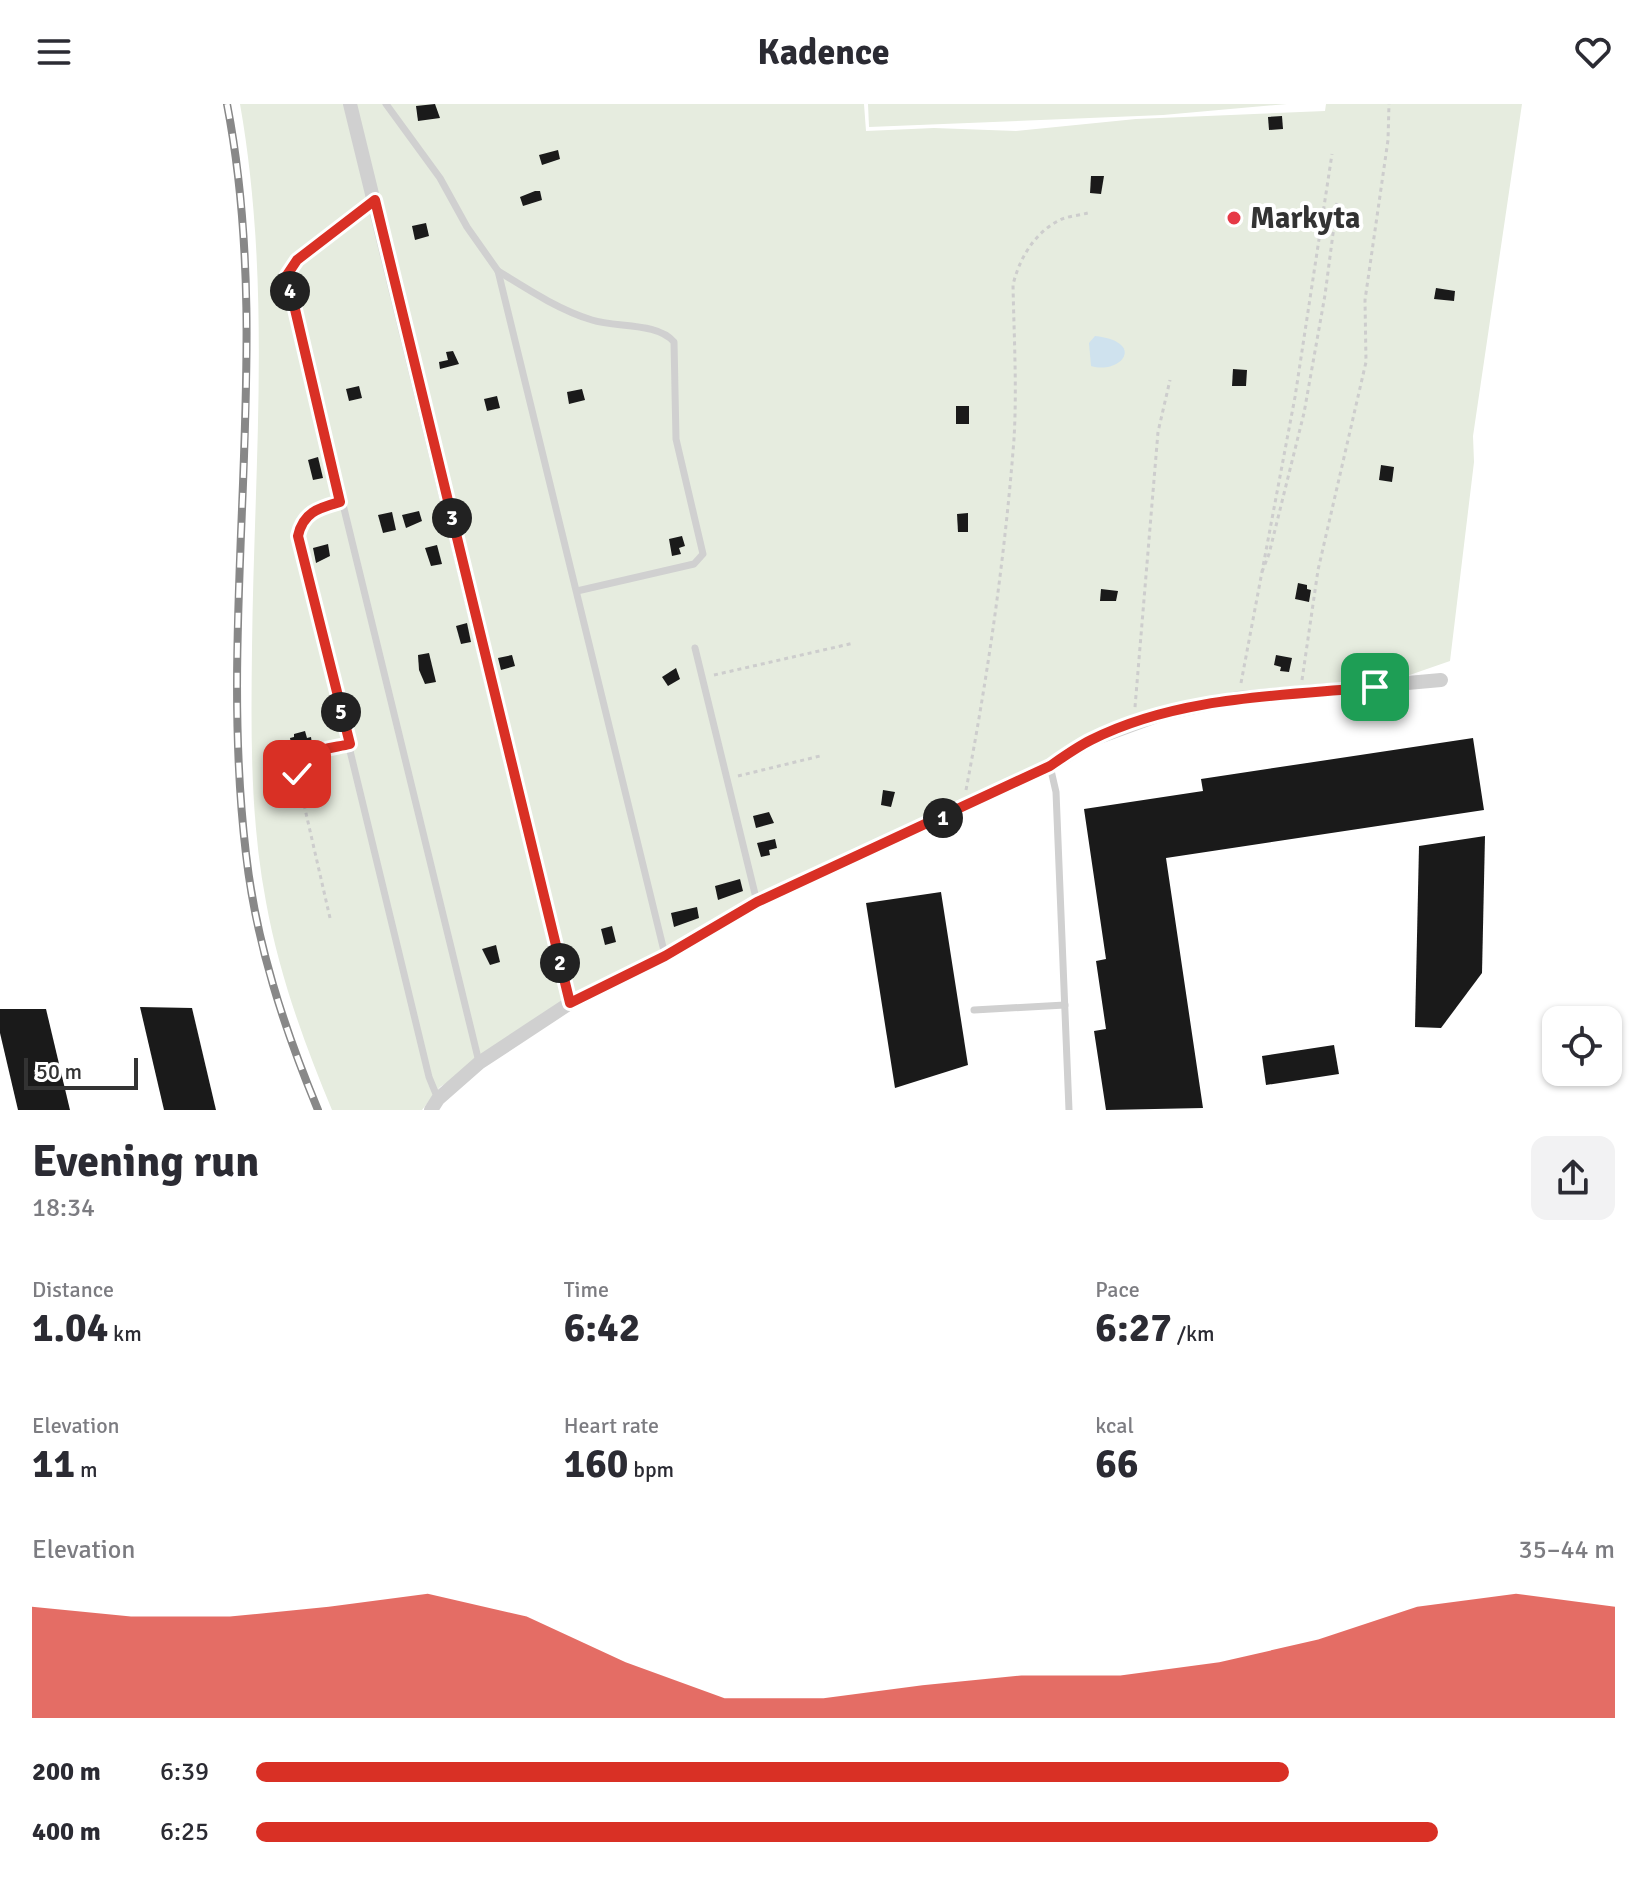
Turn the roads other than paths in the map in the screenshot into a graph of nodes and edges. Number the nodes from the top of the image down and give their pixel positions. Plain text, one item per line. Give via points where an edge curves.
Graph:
1 (350, 104) edge
2 (386, 104) edge
3 (375, 200) junction
4 (498, 271) junction
5 (340, 502) junction
6 (577, 591) junction
7 (695, 648) dead end
8 (1441, 680) dead end
9 (1050, 766) junction
10 (757, 902) junction
11 (665, 956) junction
12 (570, 1003) junction
13 (1065, 1005) junction
14 (974, 1010) dead end
15 (479, 1063) junction
16 (434, 1104) edge
17 (1069, 1110) edge

1 - 3 street
2 - 4 lane
3 - 5 lane via 297,260 287,275
3 - 12 street
4 - 6 lane
4 - 6 lane via 592,320 661,332 674,342 676,439 703,554 694,564
5 - 15 lane
5 - 16 lane via 308,514 298,536
6 - 11 lane
7 - 10 lane
8 - 9 street via 1238,698 1162,714 1091,740
9 - 10 street
9 - 13 lane via 1056,792
10 - 11 street
11 - 12 street
12 - 15 street
13 - 14 lane
13 - 17 lane
15 - 16 street

